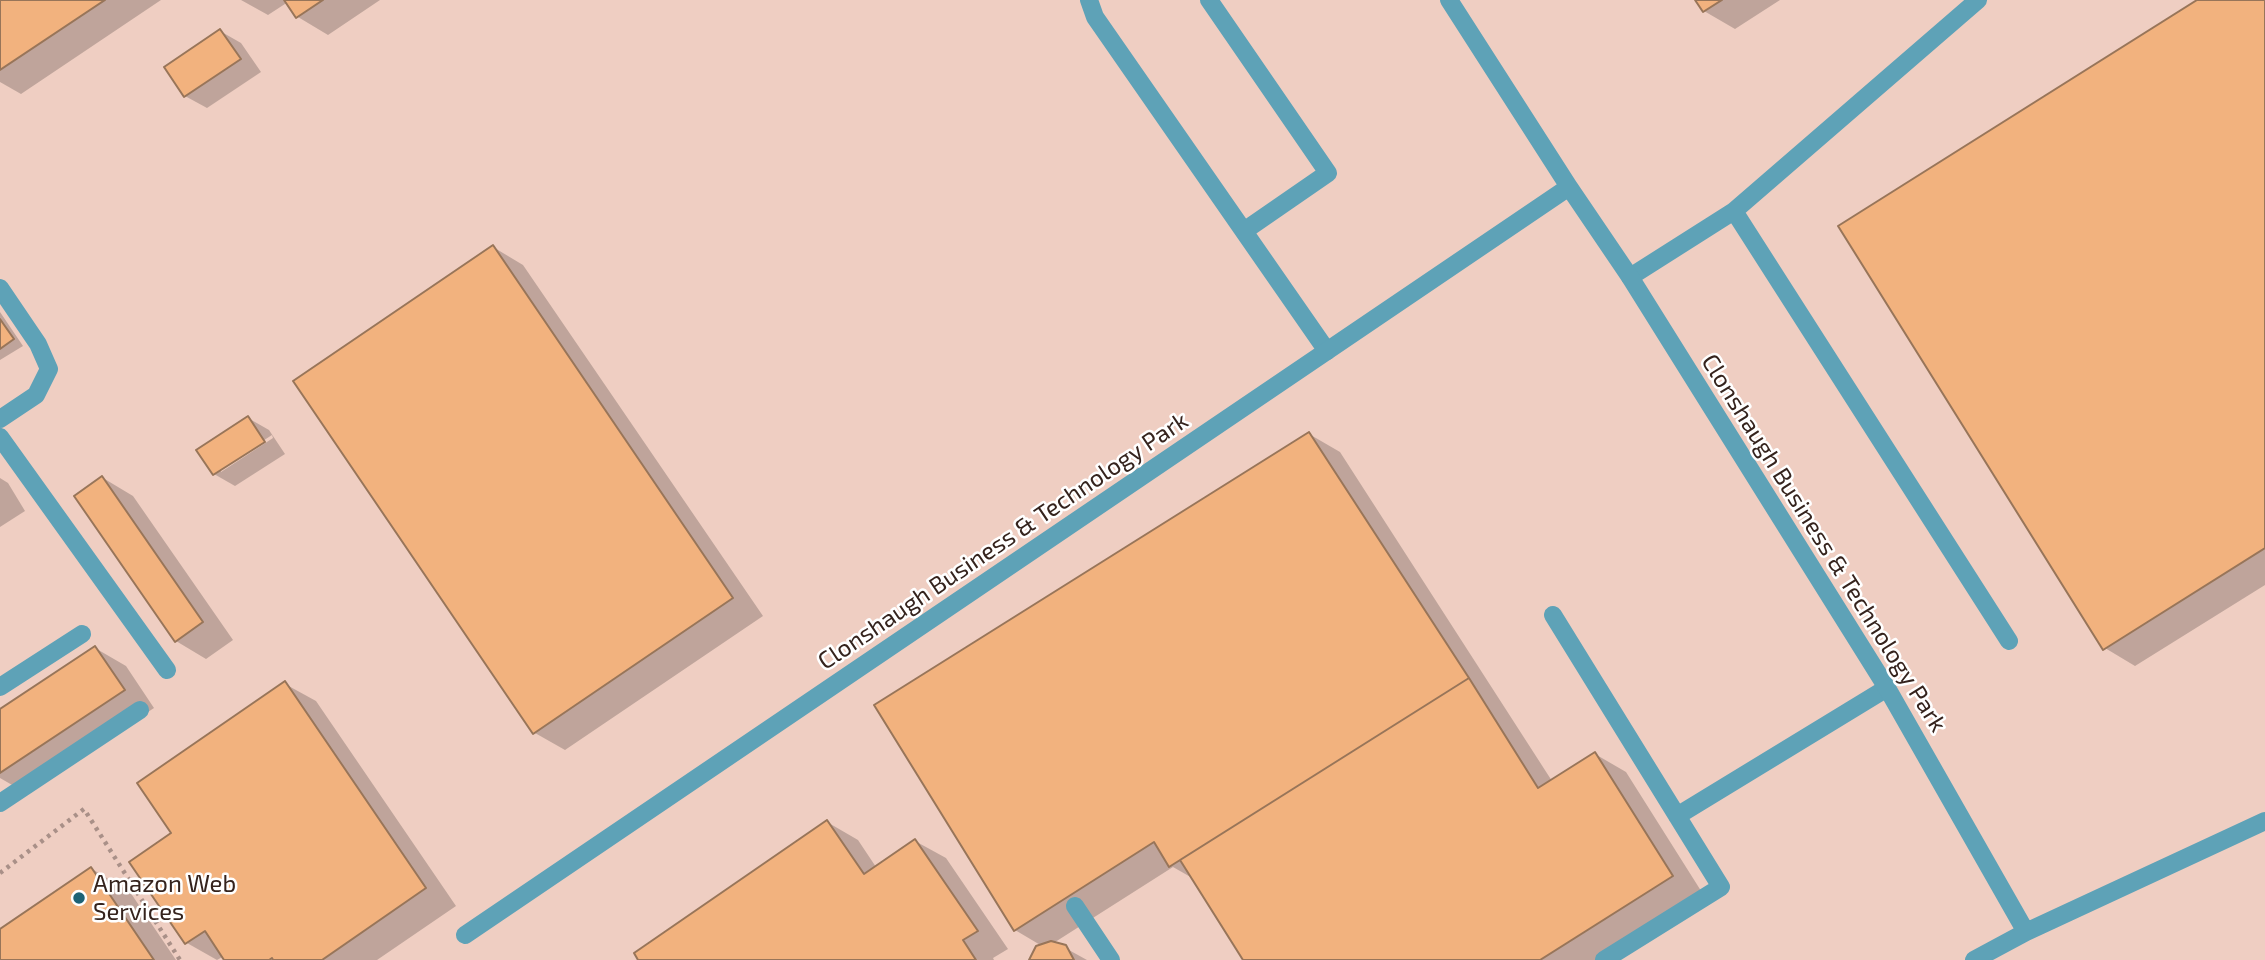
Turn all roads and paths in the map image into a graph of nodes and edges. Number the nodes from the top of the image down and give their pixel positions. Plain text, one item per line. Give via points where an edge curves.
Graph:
1 (1089, 0) edge
2 (1209, 0) edge
3 (1449, 0) edge
4 (1978, 0) edge
5 (1569, 187) junction
6 (1734, 211) junction
7 (1244, 231) junction
8 (1630, 276) junction
9 (0, 288) edge
10 (1327, 351) junction
11 (0, 419) edge
12 (0, 437) edge
13 (1553, 615) dead end
14 (82, 634) dead end
15 (2008, 641) dead end
16 (167, 670) dead end
17 (0, 687) edge
18 (1887, 688) junction
19 (140, 710) dead end
20 (0, 803) edge
21 (1677, 816) junction
22 (2265, 821) edge
23 (0, 873) edge
24 (1075, 906) dead end
25 (2026, 932) junction
26 (465, 935) dead end
27 (180, 960) edge
28 (1111, 960) edge
29 (1604, 960) edge
30 (1974, 960) edge

1 - 7 street via 1095,17
2 - 7 street via 1328,173
3 - 5 street, Clonshaugh Business & Technology Park
4 - 6 street
5 - 8 street, Clonshaugh Business & Technology Park
5 - 10 street, Clonshaugh Business & Technology Park
6 - 8 street
6 - 15 street
7 - 10 street
8 - 18 street, Clonshaugh Business & Technology Park
9 - 11 street via 38,344 49,369 36,395
10 - 26 street, Clonshaugh Business & Technology Park
12 - 16 street
13 - 21 street
14 - 17 street
18 - 21 street
18 - 25 street, Clonshaugh Business & Technology Park
19 - 20 street
21 - 29 street via 1721,887
22 - 25 street
23 - 27 path via 84,809
24 - 28 street
25 - 30 street

